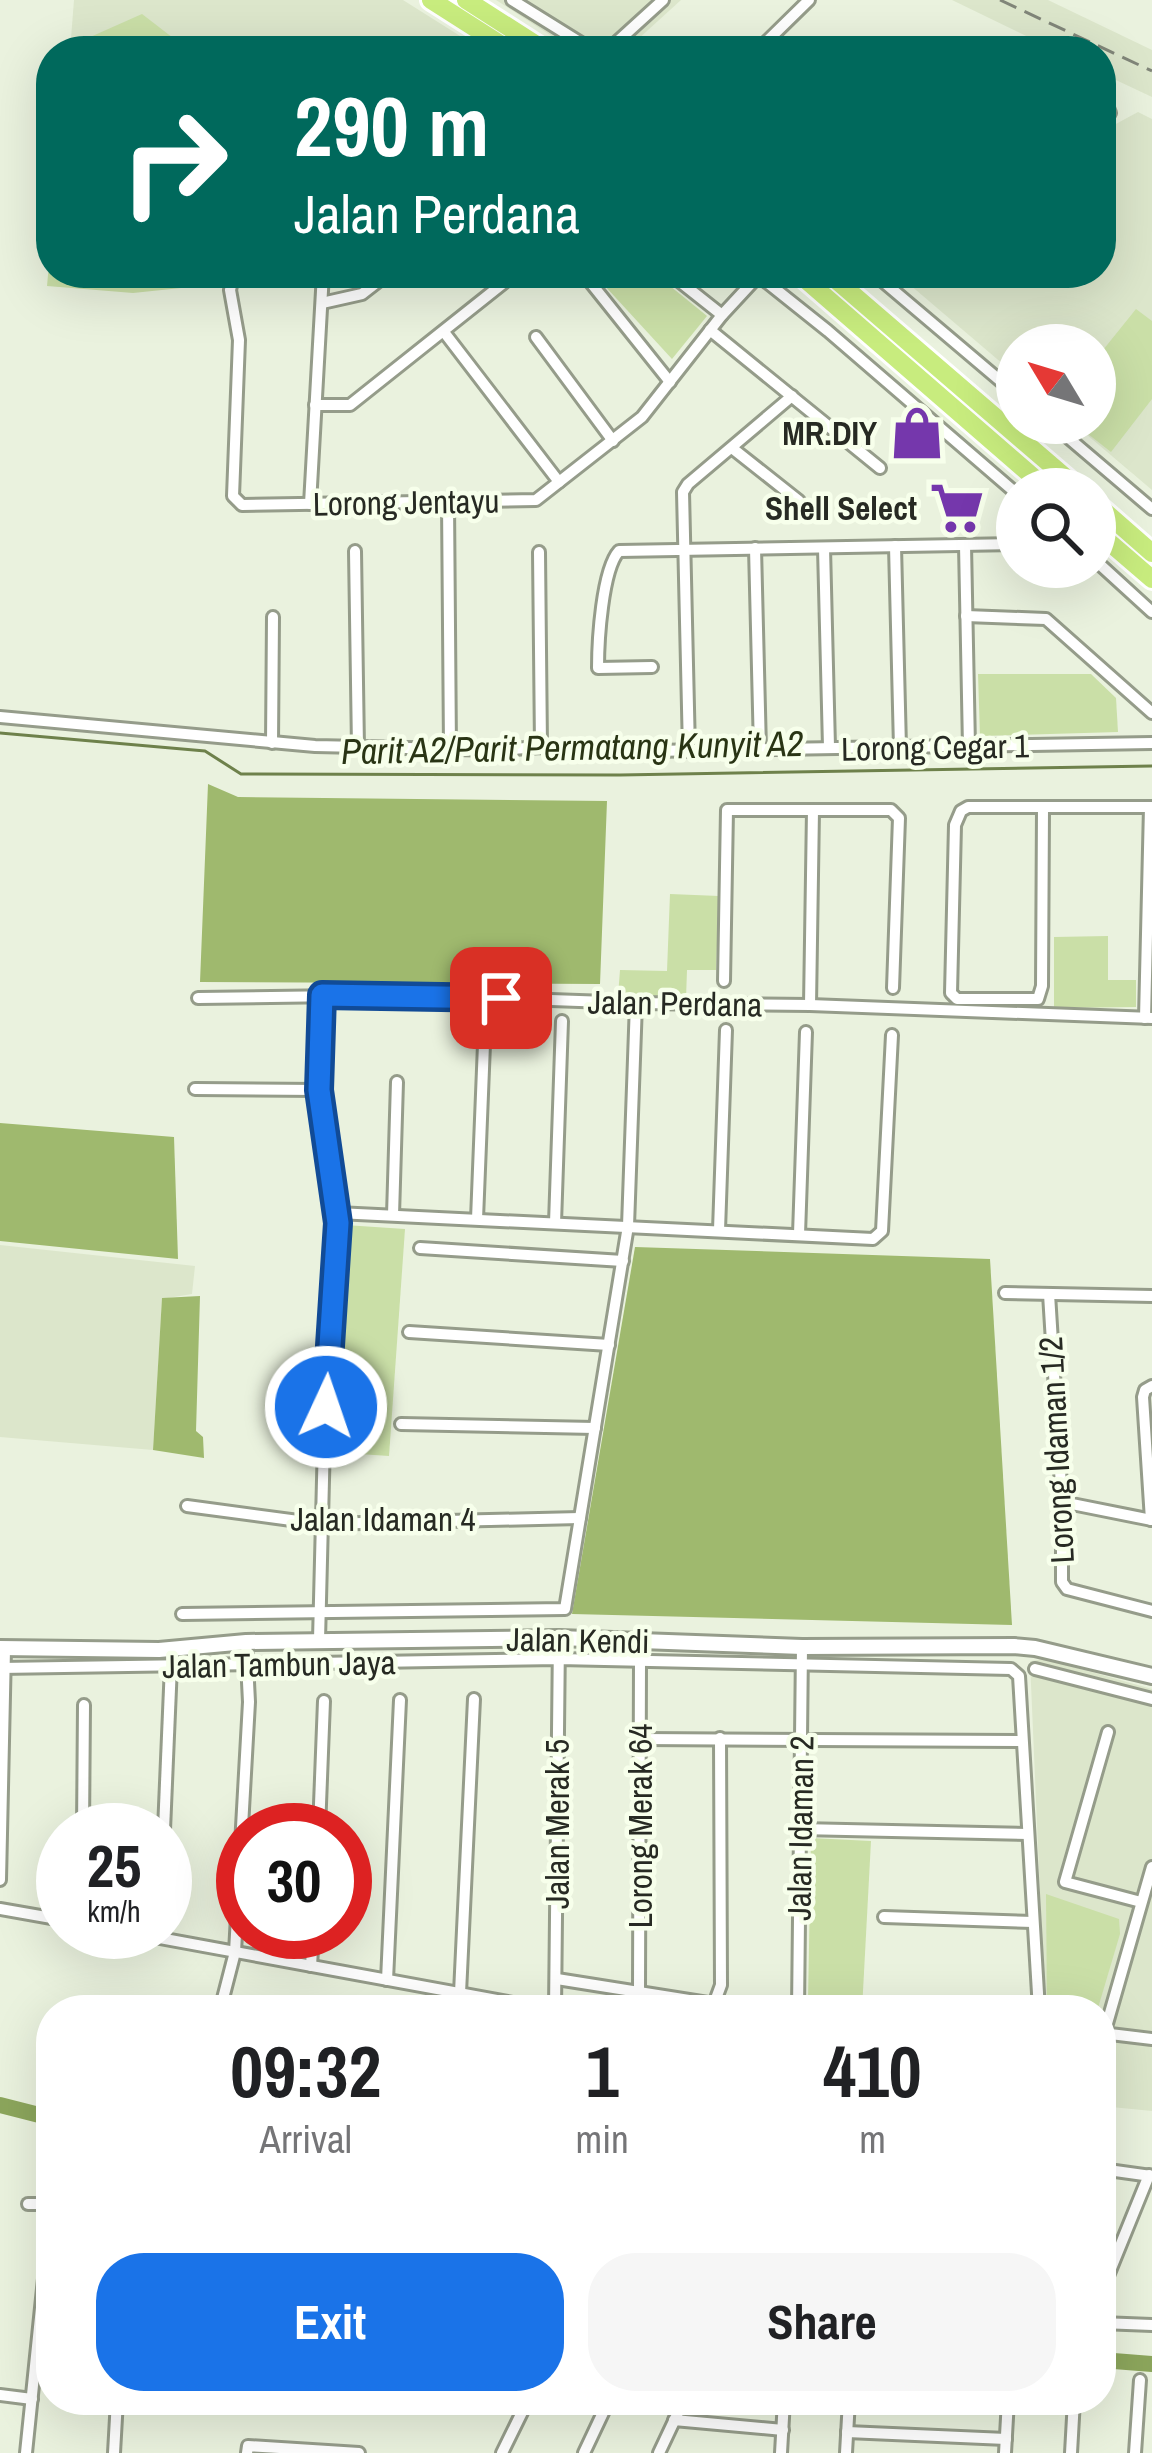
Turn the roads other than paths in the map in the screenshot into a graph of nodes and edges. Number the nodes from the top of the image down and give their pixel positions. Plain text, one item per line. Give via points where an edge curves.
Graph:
1 (431, 0) edge
2 (466, 0) edge
3 (512, 0) edge
4 (663, 0) edge
5 (809, 0) edge
6 (485, 36) edge
7 (523, 36) edge
8 (570, 36) edge
9 (623, 36) edge
10 (772, 36) edge
11 (230, 288) edge
12 (322, 288) edge
13 (370, 288) edge
14 (498, 288) edge
15 (595, 288) edge
16 (688, 288) edge
17 (747, 288) edge
18 (777, 288) edge
19 (815, 288) edge
20 (846, 288) edge
21 (891, 288) edge
22 (322, 302) junction
23 (722, 315) junction
24 (710, 330) junction
25 (444, 332) junction
26 (536, 337) dead end
27 (996, 376) edge
28 (670, 382) junction
29 (792, 396) junction
30 (315, 405) junction
31 (613, 441) junction
32 (1076, 444) edge
33 (732, 448) junction
34 (880, 467) dead end
35 (1023, 468) edge
36 (1055, 468) edge
37 (996, 476) edge
38 (560, 482) junction
39 (799, 501) dead end
40 (448, 502) junction
41 (310, 504) junction
42 (1152, 509) edge
43 (1116, 521) edge
44 (996, 544) edge
45 (965, 545) junction
46 (895, 546) junction
47 (755, 548) junction
48 (824, 548) junction
49 (686, 549) junction
50 (355, 551) dead end
51 (539, 552) dead end
52 (1152, 553) edge
53 (1116, 557) edge
54 (1116, 568) edge
55 (1152, 579) edge
56 (1152, 612) edge
57 (966, 616) junction
58 (273, 617) dead end
59 (652, 667) dead end
60 (1152, 713) edge
61 (0, 717) edge
62 (272, 743) junction
63 (1152, 743) edge
64 (541, 747) junction
65 (829, 747) junction
66 (969, 747) junction
67 (358, 748) junction
68 (900, 748) junction
69 (450, 749) junction
70 (760, 750) junction
71 (688, 751) junction
72 (1151, 807) edge
73 (1043, 809) junction
74 (813, 810) junction
75 (724, 981) dead end
76 (893, 988) dead end
77 (322, 995) junction
78 (198, 998) dead end
79 (637, 1003) junction
80 (810, 1005) junction
81 (485, 1018) dead end
82 (1149, 1018) edge
83 (562, 1022) dead end
84 (726, 1030) dead end
85 (806, 1032) dead end
86 (892, 1035) dead end
87 (397, 1082) dead end
88 (195, 1089) dead end
89 (319, 1090) junction
90 (337, 1213) junction
91 (393, 1215) junction
92 (477, 1219) junction
93 (555, 1223) junction
94 (628, 1226) junction
95 (719, 1230) junction
96 (799, 1234) junction
97 (420, 1248) dead end
98 (622, 1261) junction
99 (1006, 1293) dead end
100 (1049, 1294) junction
101 (1152, 1296) edge
102 (409, 1332) dead end
103 (609, 1345) junction
104 (1152, 1386) edge
105 (401, 1424) dead end
106 (595, 1428) junction
107 (1062, 1502) junction
108 (187, 1506) dead end
109 (580, 1518) junction
110 (1152, 1520) edge
111 (321, 1524) junction
112 (1152, 1611) edge
113 (319, 1612) junction
114 (182, 1614) dead end
115 (559, 1638) junction
116 (319, 1640) junction
117 (246, 1642) junction
118 (802, 1647) junction
119 (2, 1648) edge
120 (559, 1659) junction
121 (640, 1660) junction
122 (802, 1664) junction
123 (171, 1665) junction
124 (248, 1665) junction
125 (2, 1668) edge
126 (1035, 1669) dead end
127 (1152, 1676) edge
128 (474, 1699) dead end
129 (400, 1700) dead end
130 (1152, 1700) edge
131 (324, 1701) dead end
132 (84, 1705) dead end
133 (1108, 1732) dead end
134 (720, 1738) junction
135 (640, 1739) junction
136 (801, 1739) junction
137 (1022, 1741) junction
138 (83, 1803) edge
139 (165, 1803) edge
140 (243, 1803) edge
141 (320, 1803) edge
142 (800, 1828) junction
143 (1028, 1834) junction
144 (1152, 1867) edge
145 (0, 1880) edge
146 (1141, 1902) junction
147 (0, 1909) edge
148 (36, 1915) edge
149 (884, 1917) dead end
150 (1033, 1922) junction
151 (233, 1959) edge
152 (272, 1959) edge
153 (311, 1959) edge
154 (310, 1966) junction
155 (556, 1979) junction
156 (387, 1980) junction
157 (639, 1992) junction
158 (460, 1993) junction
159 (224, 1995) edge
160 (471, 1995) edge
161 (554, 1995) edge
162 (658, 1995) edge
163 (717, 1995) edge
164 (799, 1995) edge
165 (1038, 1995) edge
166 (1114, 1995) edge
167 (1116, 2035) edge
168 (1152, 2039) edge
169 (1116, 2171) edge
170 (1151, 2175) edge
171 (28, 2204) dead end
172 (36, 2205) edge
173 (1116, 2258) edge
174 (1116, 2324) edge
175 (1152, 2325) edge
176 (36, 2358) edge
177 (1140, 2380) dead end
178 (0, 2396) edge
179 (32, 2398) junction
180 (116, 2415) edge
181 (521, 2415) edge
182 (602, 2415) edge
183 (676, 2415) edge
184 (784, 2415) edge
185 (848, 2415) edge
186 (1007, 2415) edge
187 (1073, 2415) edge
188 (674, 2420) junction
189 (783, 2430) junction
190 (847, 2432) junction
191 (1006, 2439) junction
192 (247, 2450) edge
193 (327, 2452) edge
194 (26, 2453) edge
195 (114, 2453) edge
196 (359, 2453) edge
197 (502, 2453) edge
198 (584, 2453) edge
199 (658, 2453) edge
200 (782, 2453) edge
201 (846, 2453) edge
202 (1005, 2453) edge
203 (1070, 2453) edge
204 (1135, 2453) edge

1 - 6 highway
2 - 7 highway
3 - 8 street
4 - 9 street
5 - 10 street
11 - 41 street, Lorong Jentayu via 239,340 233,496 242,505
12 - 22 street
13 - 22 street
14 - 25 street
15 - 28 street
16 - 23 street
17 - 23 street, Lorong Jentayu
18 - 37 street
19 - 35 highway
20 - 36 highway
21 - 27 street
22 - 30 street
23 - 24 street, Lorong Jentayu
24 - 28 street, Lorong Jentayu
24 - 29 street
25 - 30 street via 350,404
25 - 38 street
26 - 31 street
28 - 31 street, Lorong Jentayu
29 - 33 street
29 - 34 street
30 - 41 street
31 - 38 street, Lorong Jentayu
32 - 42 street
33 - 39 street
33 - 49 street via 682,492
38 - 40 street, Lorong Jentayu via 536,500
40 - 41 street, Lorong Jentayu
40 - 69 street
43 - 52 highway
44 - 45 street
45 - 46 street
45 - 57 street
46 - 48 street
46 - 68 street
47 - 48 street
47 - 49 street
47 - 70 street
48 - 65 street
49 - 59 street via 613,557 598,668
49 - 71 street
50 - 67 street
51 - 64 street
53 - 55 highway
54 - 56 street
57 - 60 street via 1046,619
57 - 66 street
58 - 62 street
61 - 62 street, Lorong Cegar 1
62 - 67 street, Lorong Cegar 1
63 - 66 street, Lorong Cegar 1
64 - 69 street, Lorong Cegar 1
64 - 71 street, Lorong Cegar 1
65 - 68 street, Lorong Cegar 1
65 - 70 street, Lorong Cegar 1
66 - 68 street, Lorong Cegar 1
67 - 69 street, Lorong Cegar 1
70 - 71 street, Lorong Cegar 1
72 - 73 street
72 - 82 street
73 - 73 street via 968,807 956,817 956,999 1038,999
74 - 75 street via 727,810
74 - 76 street via 891,810 899,818
74 - 80 street
77 - 78 street, Jalan Perdana
77 - 79 street, Jalan Perdana
77 - 89 street
79 - 80 street, Jalan Perdana
79 - 94 street
80 - 82 street, Jalan Perdana
81 - 92 street
83 - 93 street
84 - 95 street
85 - 96 street
86 - 96 street via 882,1231 873,1239
87 - 91 street
88 - 89 street
89 - 90 street
90 - 91 street
90 - 111 street
91 - 92 street
92 - 93 street
93 - 94 street
94 - 95 street
94 - 98 street
95 - 96 street
97 - 98 street
98 - 103 street
99 - 100 street
100 - 101 street
100 - 107 street, Lorong Idaman 1/2
102 - 103 street
103 - 106 street
104 - 110 street via 1143,1397
105 - 106 street
106 - 109 street
107 - 110 street
107 - 112 street, Lorong Idaman 1/2 via 1067,1588
108 - 111 street, Jalan Idaman 4
109 - 111 street, Jalan Idaman 4
109 - 113 street, Jalan Kendi via 565,1609
111 - 113 street
113 - 114 street, Jalan Kendi
113 - 116 street
115 - 116 street, Jalan Kendi
115 - 118 street, Jalan Kendi
115 - 120 street, Jalan Merak 5
116 - 117 street, Jalan Kendi
117 - 119 street, Jalan Kendi
117 - 124 street
118 - 122 street, Jalan Idaman 2
118 - 127 street, Jalan Kendi via 1014,1646
119 - 125 street
120 - 121 street, Jalan Kendi
120 - 124 street, Jalan Tambun Jaya
120 - 155 street, Jalan Merak 5
121 - 122 street, Jalan Kendi
121 - 135 street, Lorong Merak 64
122 - 136 street, Jalan Idaman 2
122 - 137 street, Jalan Kendi via 1011,1669 1019,1676
123 - 124 street, Jalan Tambun Jaya
123 - 125 street, Jalan Tambun Jaya
123 - 139 street
124 - 140 street
125 - 145 street
126 - 130 street
128 - 158 street
129 - 156 street
131 - 141 street
132 - 138 street
133 - 146 street via 1065,1882
134 - 135 street
134 - 136 street
134 - 163 street
135 - 157 street, Lorong Merak 64
136 - 137 street
136 - 142 street, Jalan Idaman 2
137 - 143 street
142 - 143 street
142 - 164 street, Jalan Idaman 2
143 - 150 street
144 - 146 street
146 - 166 street
147 - 148 street
149 - 150 street
150 - 165 street
151 - 159 street
152 - 154 street
153 - 154 street
154 - 156 street
155 - 157 street
155 - 161 street, Jalan Merak 5
156 - 158 street
157 - 162 street
158 - 160 street
167 - 168 street
169 - 170 street
170 - 173 street
171 - 172 street
174 - 175 street
176 - 179 street
177 - 204 street
178 - 179 street
179 - 194 street
180 - 195 street
181 - 197 street
182 - 198 street
183 - 188 street
184 - 189 street
185 - 190 street
186 - 191 street
187 - 203 street
188 - 189 street
188 - 199 street
189 - 200 street
190 - 191 street
190 - 201 street
191 - 202 street
192 - 193 street
193 - 196 street

